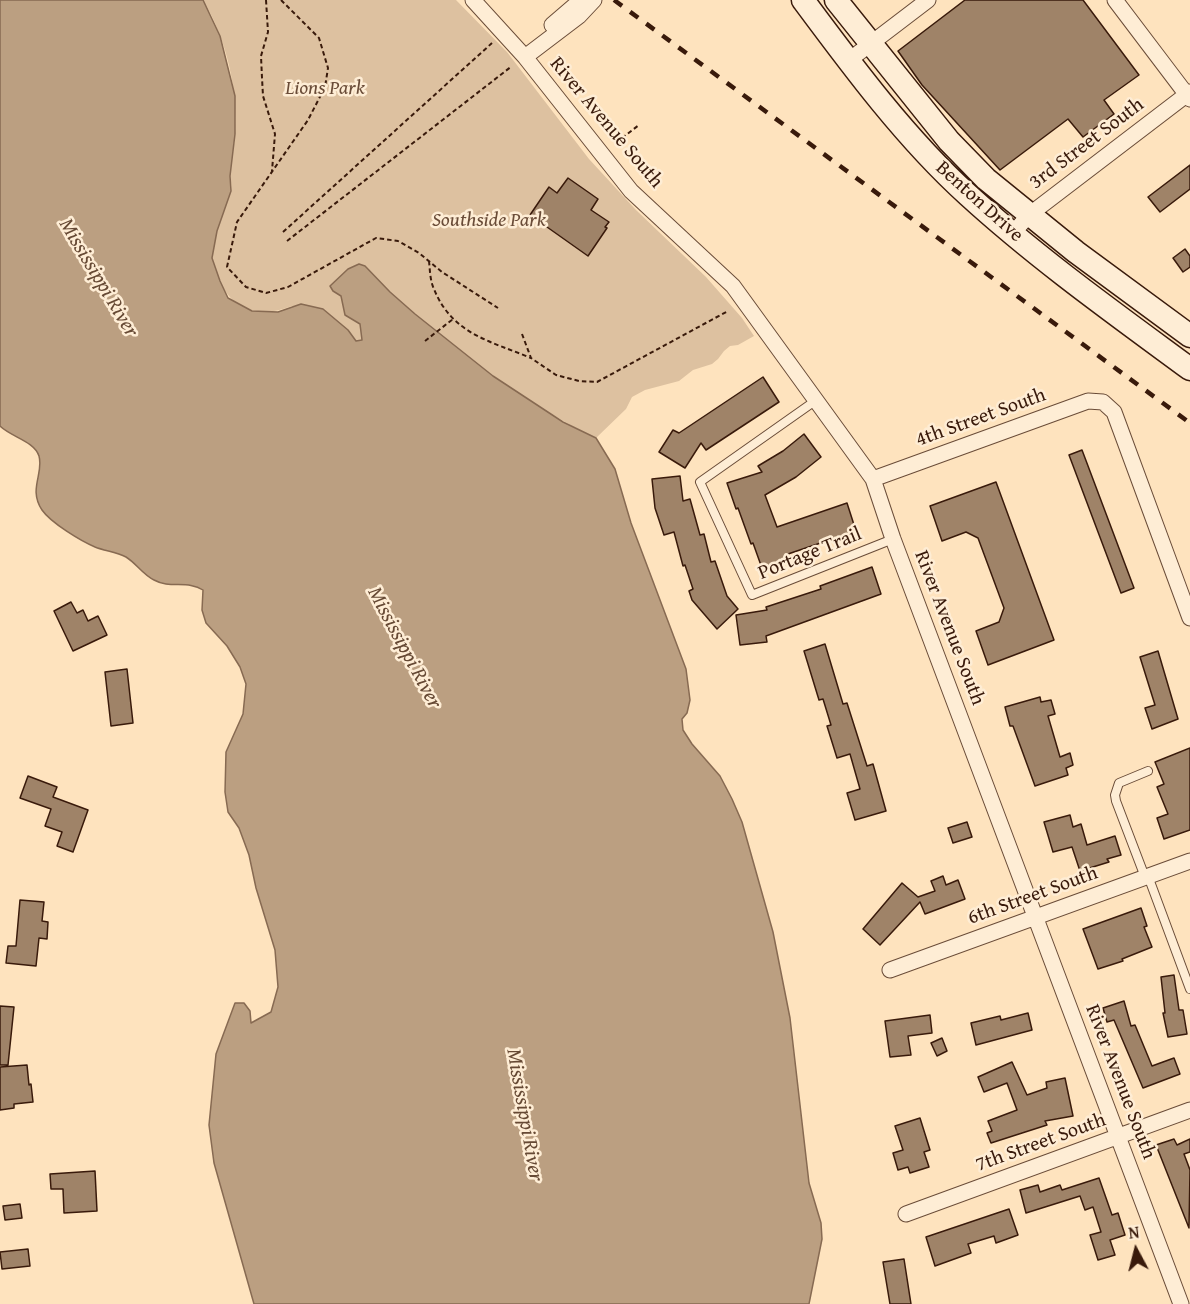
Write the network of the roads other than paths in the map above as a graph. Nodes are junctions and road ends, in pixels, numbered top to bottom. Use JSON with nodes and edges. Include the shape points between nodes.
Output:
{"nodes":[{"id":1,"x":473,"y":0,"type":"edge"},
{"id":2,"x":580,"y":0,"type":"edge"},
{"id":3,"x":594,"y":0,"type":"edge"},
{"id":4,"x":803,"y":0,"type":"edge"},
{"id":5,"x":836,"y":0,"type":"edge"},
{"id":6,"x":928,"y":0,"type":"edge"},
{"id":7,"x":1115,"y":0,"type":"edge"},
{"id":8,"x":871,"y":45,"type":"junction"},
{"id":9,"x":525,"y":57,"type":"junction"},
{"id":10,"x":848,"y":61,"type":"junction"},
{"id":11,"x":1189,"y":95,"type":"edge"},
{"id":12,"x":1029,"y":215,"type":"junction"},
{"id":13,"x":1013,"y":233,"type":"junction"},
{"id":14,"x":1190,"y":336,"type":"edge"},
{"id":15,"x":1190,"y":369,"type":"edge"},
{"id":16,"x":815,"y":400,"type":"junction"},
{"id":17,"x":873,"y":479,"type":"junction"},
{"id":18,"x":893,"y":538,"type":"junction"},
{"id":19,"x":1189,"y":615,"type":"edge"},
{"id":20,"x":1148,"y":771,"type":"dead end"},
{"id":21,"x":1190,"y":861,"type":"edge"},
{"id":22,"x":1146,"y":876,"type":"junction"},
{"id":23,"x":1035,"y":917,"type":"junction"},
{"id":24,"x":890,"y":970,"type":"dead end"},
{"id":25,"x":1190,"y":989,"type":"edge"},
{"id":26,"x":1190,"y":1110,"type":"edge"},
{"id":27,"x":1118,"y":1137,"type":"junction"},
{"id":28,"x":906,"y":1214,"type":"dead end"},
{"id":29,"x":1181,"y":1304,"type":"edge"}],
"edges":[{"from":1,"to":9,"type":"street","name":"River Avenue South"},
{"from":2,"to":9,"type":"street"},
{"from":3,"to":9,"type":"street","via":[[571,23]]},
{"from":4,"to":10,"type":"main road","name":"Benton Drive"},
{"from":5,"to":8,"type":"main road","name":"Benton Drive"},
{"from":6,"to":8,"type":"street"},
{"from":7,"to":11,"type":"street"},
{"from":8,"to":10,"type":"street"},
{"from":8,"to":12,"type":"main road","name":"Benton Drive","via":[[949,141]]},
{"from":9,"to":16,"type":"street","name":"River Avenue South","via":[[632,191],[733,286]]},
{"from":10,"to":13,"type":"main road","name":"Benton Drive","via":[[927,155]]},
{"from":11,"to":12,"type":"street","name":"3rd Street South"},
{"from":12,"to":13,"type":"street","name":"3rd Street South"},
{"from":12,"to":14,"type":"main road","name":"Benton Drive"},
{"from":13,"to":15,"type":"main road","name":"Benton Drive"},
{"from":16,"to":17,"type":"street","name":"River Avenue South"},
{"from":16,"to":18,"type":"lane","name":"Portage Trail","via":[[700,482],[752,595]]},
{"from":17,"to":18,"type":"street","name":"River Avenue South"},
{"from":17,"to":19,"type":"street","name":"4th Street South","via":[[1088,401],[1103,402],[1114,412]]},
{"from":18,"to":23,"type":"street","name":"River Avenue South"},
{"from":20,"to":22,"type":"lane","via":[[1119,783],[1115,795]]},
{"from":21,"to":22,"type":"street","name":"6th Street South"},
{"from":22,"to":23,"type":"street","name":"6th Street South"},
{"from":22,"to":25,"type":"lane"},
{"from":23,"to":24,"type":"street","name":"6th Street South"},
{"from":23,"to":27,"type":"street","name":"River Avenue South"},
{"from":26,"to":27,"type":"street","name":"7th Street South"},
{"from":27,"to":28,"type":"street","name":"7th Street South"},
{"from":27,"to":29,"type":"street","name":"River Avenue South"}]}
